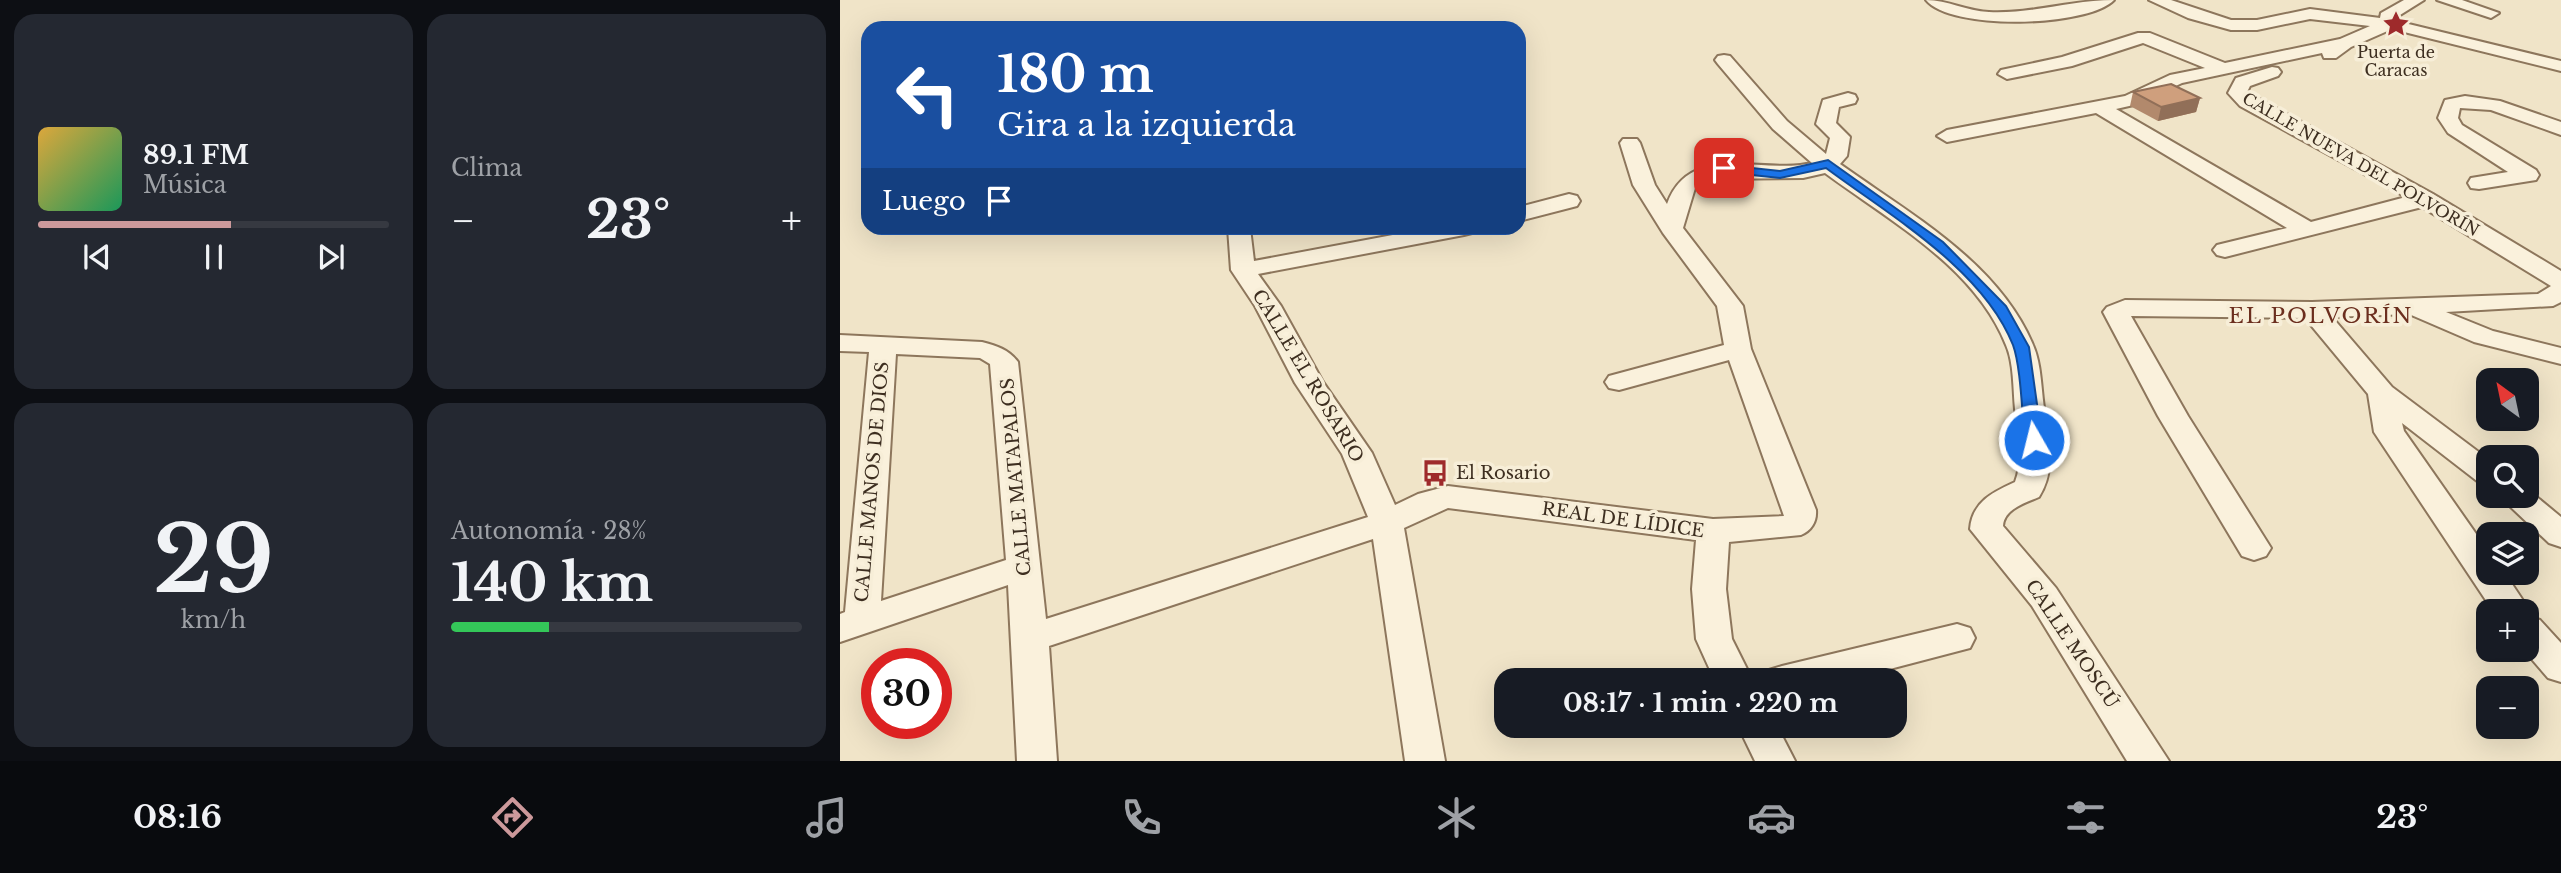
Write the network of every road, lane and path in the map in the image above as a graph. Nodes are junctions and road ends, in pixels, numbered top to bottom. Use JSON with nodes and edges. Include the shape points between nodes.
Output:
{"nodes":[{"id":1,"x":1934,"y":0,"type":"edge"},
{"id":2,"x":2106,"y":0,"type":"edge"},
{"id":3,"x":2158,"y":0,"type":"edge"},
{"id":4,"x":2376,"y":0,"type":"edge"},
{"id":5,"x":2416,"y":0,"type":"edge"},
{"id":6,"x":2445,"y":0,"type":"edge"},
{"id":7,"x":2491,"y":13,"type":"dead end"},
{"id":8,"x":2388,"y":20,"type":"junction"},
{"id":9,"x":2345,"y":43,"type":"junction"},
{"id":10,"x":1724,"y":60,"type":"dead end"},
{"id":11,"x":2561,"y":66,"type":"edge"},
{"id":12,"x":2224,"y":69,"type":"junction"},
{"id":13,"x":2007,"y":74,"type":"dead end"},
{"id":14,"x":1848,"y":99,"type":"dead end"},
{"id":15,"x":2022,"y":103,"type":"dead end"},
{"id":16,"x":2106,"y":106,"type":"junction"},
{"id":17,"x":2561,"y":129,"type":"edge"},
{"id":18,"x":1947,"y":136,"type":"dead end"},
{"id":19,"x":1630,"y":143,"type":"dead end"},
{"id":20,"x":1828,"y":164,"type":"junction"},
{"id":21,"x":2479,"y":183,"type":"dead end"},
{"id":22,"x":2425,"y":199,"type":"junction"},
{"id":23,"x":1569,"y":201,"type":"dead end"},
{"id":24,"x":1526,"y":212,"type":"edge"},
{"id":25,"x":1671,"y":228,"type":"junction"},
{"id":26,"x":2308,"y":230,"type":"junction"},
{"id":27,"x":1240,"y":235,"type":"edge"},
{"id":28,"x":1427,"y":235,"type":"edge"},
{"id":29,"x":2225,"y":250,"type":"dead end"},
{"id":30,"x":1243,"y":270,"type":"junction"},
{"id":31,"x":2561,"y":282,"type":"edge"},
{"id":32,"x":2561,"y":291,"type":"edge"},
{"id":33,"x":2408,"y":304,"type":"junction"},
{"id":34,"x":2312,"y":310,"type":"junction"},
{"id":35,"x":840,"y":343,"type":"edge"},
{"id":36,"x":883,"y":343,"type":"junction"},
{"id":37,"x":1738,"y":349,"type":"junction"},
{"id":38,"x":2561,"y":356,"type":"edge"},
{"id":39,"x":1619,"y":382,"type":"dead end"},
{"id":40,"x":2382,"y":393,"type":"junction"},
{"id":41,"x":2476,"y":465,"type":"edge"},
{"id":42,"x":2529,"y":508,"type":"edge"},
{"id":43,"x":1387,"y":523,"type":"junction"},
{"id":44,"x":1713,"y":531,"type":"junction"},
{"id":45,"x":2561,"y":535,"type":"edge"},
{"id":46,"x":2254,"y":548,"type":"dead end"},
{"id":47,"x":1024,"y":567,"type":"junction"},
{"id":48,"x":2504,"y":599,"type":"edge"},
{"id":49,"x":851,"y":624,"type":"edge"},
{"id":50,"x":1030,"y":638,"type":"junction"},
{"id":51,"x":1957,"y":638,"type":"dead end"},
{"id":52,"x":2539,"y":642,"type":"edge"},
{"id":53,"x":2559,"y":663,"type":"edge"},
{"id":54,"x":1728,"y":668,"type":"edge"},
{"id":55,"x":1835,"y":668,"type":"edge"},
{"id":56,"x":1763,"y":738,"type":"edge"},
{"id":57,"x":1037,"y":761,"type":"edge"},
{"id":58,"x":1425,"y":761,"type":"edge"},
{"id":59,"x":1774,"y":761,"type":"edge"},
{"id":60,"x":2149,"y":761,"type":"edge"}],
"edges":[{"from":1,"to":2,"type":"street","via":[[1950,13],[1964,15],[2049,14]]},
{"from":3,"to":8,"type":"street","via":[[2217,23],[2239,26],[2277,22],[2298,14]]},
{"from":4,"to":8,"type":"street","via":[[2384,5]]},
{"from":5,"to":8,"type":"street","name":"CALLE NUEVA DEL POLVORÍN"},
{"from":6,"to":7,"type":"street"},
{"from":8,"to":9,"type":"street","name":"CALLE NUEVA DEL POLVORÍN"},
{"from":8,"to":11,"type":"street"},
{"from":9,"to":12,"type":"street"},
{"from":9,"to":22,"type":"street","name":"CALLE NUEVA DEL POLVORÍN","via":[[2321,61],[2242,82],[2237,93]]},
{"from":10,"to":20,"type":"street","name":"CALLE MOSCÚ","via":[[1780,125]]},
{"from":12,"to":13,"type":"street","via":[[2144,37],[2066,62]]},
{"from":12,"to":16,"type":"street","via":[[2176,79]]},
{"from":14,"to":20,"type":"street","via":[[1830,104],[1826,114],[1826,124],[1840,137],[1841,149]]},
{"from":15,"to":16,"type":"street"},
{"from":16,"to":18,"type":"street"},
{"from":16,"to":26,"type":"street","via":[[2250,199]]},
{"from":17,"to":21,"type":"street","via":[[2486,104],[2452,104],[2448,118],[2455,130],[2528,175]]},
{"from":19,"to":25,"type":"street","via":[[1644,185]]},
{"from":20,"to":25,"type":"street","via":[[1780,174],[1724,168],[1700,173],[1686,184]]},
{"from":20,"to":60,"type":"street","name":"CALLE MOSCÚ","via":[[1938,245],[1977,279],[2001,309],[2021,347],[2037,464],[2028,489],[1993,507],[1985,518],[1986,529],[2043,597]]},
{"from":22,"to":26,"type":"street"},
{"from":22,"to":31,"type":"street","name":"CALLE NUEVA DEL POLVORÍN"},
{"from":23,"to":24,"type":"street"},
{"from":25,"to":37,"type":"street","via":[[1730,306]]},
{"from":26,"to":29,"type":"street"},
{"from":27,"to":30,"type":"street","name":"CALLE EL ROSARIO"},
{"from":28,"to":30,"type":"street"},
{"from":30,"to":43,"type":"street","name":"CALLE EL ROSARIO","via":[[1309,383],[1357,453]]},
{"from":32,"to":33,"type":"street","via":[[2544,301]]},
{"from":33,"to":34,"type":"street"},
{"from":33,"to":38,"type":"street","via":[[2492,341]]},
{"from":34,"to":40,"type":"street"},
{"from":34,"to":46,"type":"street","via":[[2125,308],[2116,312],[2172,416]]},
{"from":35,"to":36,"type":"street","name":"CALLE MATAPALOS"},
{"from":36,"to":47,"type":"street","name":"CALLE MATAPALOS","via":[[982,350],[1004,362]]},
{"from":36,"to":49,"type":"street","name":"CALLE MANOS DE DIOS"},
{"from":37,"to":39,"type":"street"},
{"from":37,"to":44,"type":"street","via":[[1801,518],[1788,527]]},
{"from":40,"to":41,"type":"street"},
{"from":40,"to":48,"type":"street","via":[[2389,432]]},
{"from":42,"to":45,"type":"street"},
{"from":43,"to":44,"type":"street","name":"REAL DE LÍDICE","via":[[1448,497]]},
{"from":43,"to":50,"type":"street","name":"REAL DE LÍDICE"},
{"from":43,"to":58,"type":"street","name":"CALLE EL ROSARIO"},
{"from":44,"to":54,"type":"street","name":"REAL DE LÍDICE","via":[[1709,589],[1714,639]]},
{"from":47,"to":49,"type":"street"},
{"from":47,"to":50,"type":"street","name":"CALLE MATAPALOS"},
{"from":50,"to":57,"type":"street","name":"CALLE MATAPALOS"},
{"from":51,"to":55,"type":"street"},
{"from":52,"to":53,"type":"street"},
{"from":56,"to":59,"type":"street"}]}
